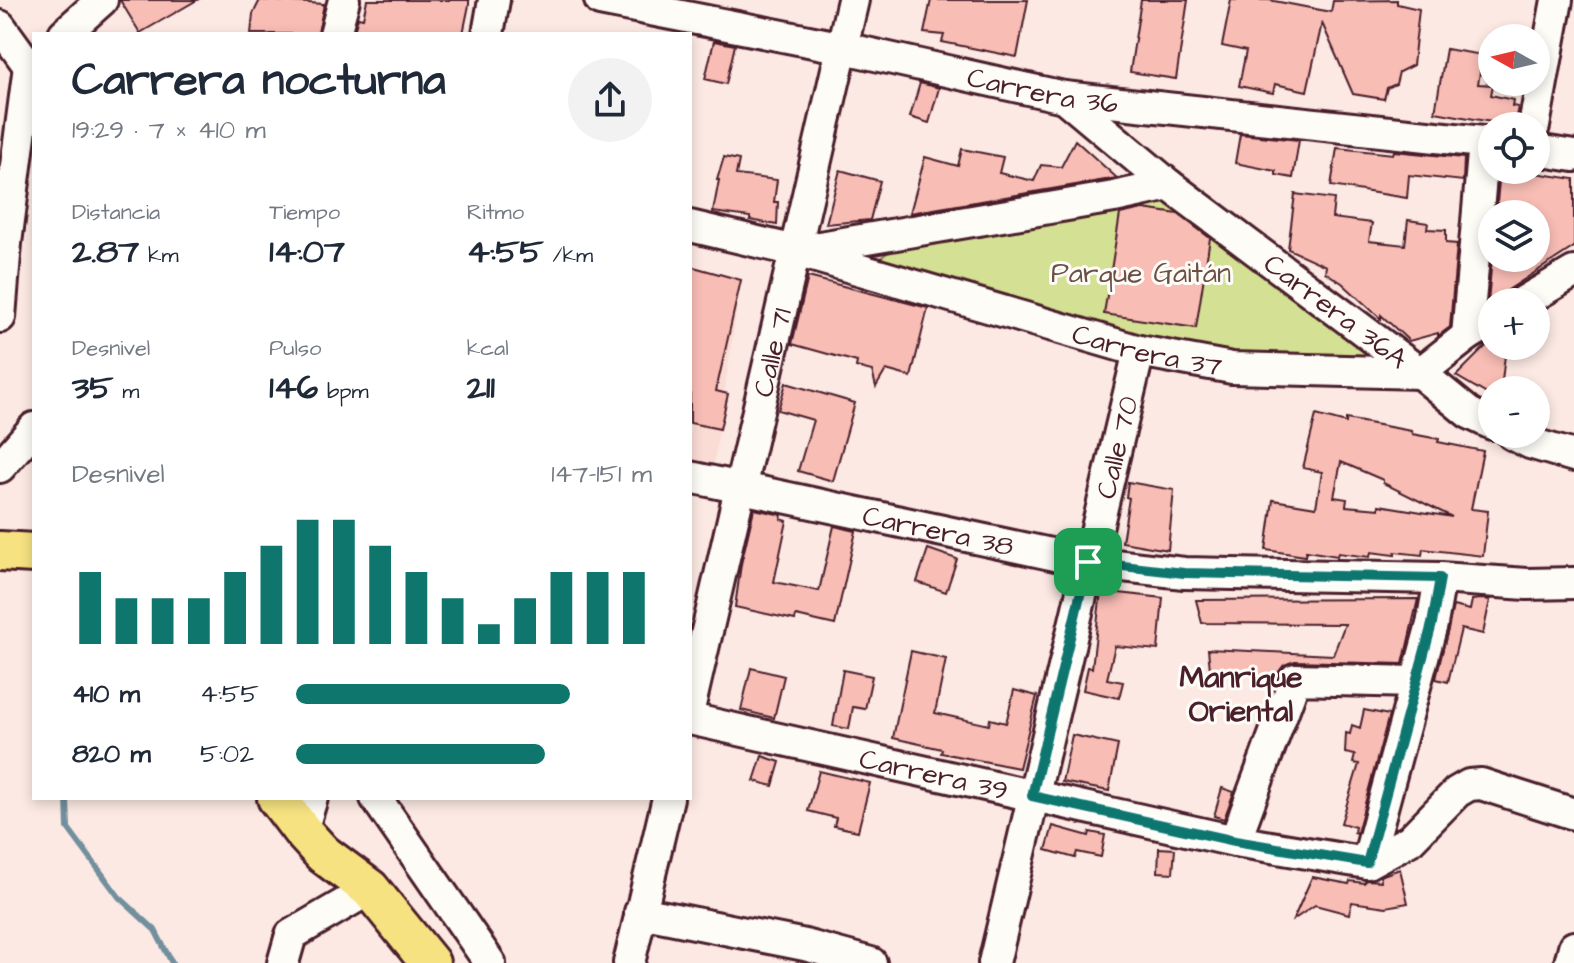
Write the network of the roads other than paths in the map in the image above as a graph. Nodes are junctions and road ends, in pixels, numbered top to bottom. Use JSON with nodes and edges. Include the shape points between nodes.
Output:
{"nodes":[{"id":1,"x":102,"y":0,"type":"edge"},
{"id":2,"x":344,"y":0,"type":"edge"},
{"id":3,"x":494,"y":0,"type":"edge"},
{"id":4,"x":600,"y":0,"type":"edge"},
{"id":5,"x":853,"y":0,"type":"edge"},
{"id":6,"x":1557,"y":0,"type":"edge"},
{"id":7,"x":0,"y":26,"type":"edge"},
{"id":8,"x":66,"y":32,"type":"edge"},
{"id":9,"x":336,"y":32,"type":"edge"},
{"id":10,"x":488,"y":32,"type":"edge"},
{"id":11,"x":844,"y":48,"type":"junction"},
{"id":12,"x":24,"y":64,"type":"edge"},
{"id":13,"x":1064,"y":97,"type":"junction"},
{"id":14,"x":1537,"y":112,"type":"edge"},
{"id":15,"x":1478,"y":141,"type":"edge"},
{"id":16,"x":1550,"y":152,"type":"edge"},
{"id":17,"x":1574,"y":156,"type":"edge"},
{"id":18,"x":1486,"y":184,"type":"edge"},
{"id":19,"x":1169,"y":185,"type":"junction"},
{"id":20,"x":692,"y":226,"type":"edge"},
{"id":21,"x":3,"y":243,"type":"edge"},
{"id":22,"x":796,"y":251,"type":"junction"},
{"id":23,"x":1574,"y":272,"type":"edge"},
{"id":24,"x":1481,"y":288,"type":"edge"},
{"id":25,"x":1547,"y":288,"type":"edge"},
{"id":26,"x":0,"y":317,"type":"edge"},
{"id":27,"x":1478,"y":330,"type":"edge"},
{"id":28,"x":1139,"y":351,"type":"junction"},
{"id":29,"x":1420,"y":373,"type":"junction"},
{"id":30,"x":1478,"y":417,"type":"edge"},
{"id":31,"x":32,"y":430,"type":"edge"},
{"id":32,"x":1547,"y":448,"type":"edge"},
{"id":33,"x":1574,"y":456,"type":"edge"},
{"id":34,"x":0,"y":467,"type":"edge"},
{"id":35,"x":692,"y":477,"type":"edge"},
{"id":36,"x":741,"y":488,"type":"junction"},
{"id":37,"x":0,"y":551,"type":"edge"},
{"id":38,"x":32,"y":553,"type":"edge"},
{"id":39,"x":1088,"y":562,"type":"junction"},
{"id":40,"x":1440,"y":578,"type":"junction"},
{"id":41,"x":1574,"y":583,"type":"edge"},
{"id":42,"x":1415,"y":682,"type":"junction"},
{"id":43,"x":692,"y":696,"type":"edge"},
{"id":44,"x":692,"y":719,"type":"edge"},
{"id":45,"x":1032,"y":796,"type":"junction"},
{"id":46,"x":281,"y":800,"type":"edge"},
{"id":47,"x":377,"y":800,"type":"edge"},
{"id":48,"x":668,"y":800,"type":"edge"},
{"id":49,"x":1574,"y":814,"type":"edge"},
{"id":50,"x":307,"y":815,"type":"edge"},
{"id":51,"x":1235,"y":841,"type":"junction"},
{"id":52,"x":1367,"y":863,"type":"junction"},
{"id":53,"x":370,"y":889,"type":"junction"},
{"id":54,"x":640,"y":912,"type":"junction"},
{"id":55,"x":1574,"y":947,"type":"edge"},
{"id":56,"x":283,"y":963,"type":"edge"},
{"id":57,"x":430,"y":963,"type":"edge"},
{"id":58,"x":490,"y":963,"type":"edge"},
{"id":59,"x":629,"y":963,"type":"edge"},
{"id":60,"x":871,"y":963,"type":"edge"},
{"id":61,"x":994,"y":963,"type":"edge"},
{"id":62,"x":1570,"y":963,"type":"edge"}],
"edges":[{"from":1,"to":8,"type":"street"},
{"from":2,"to":9,"type":"street"},
{"from":3,"to":10,"type":"street"},
{"from":4,"to":11,"type":"street","name":"Carrera 36"},
{"from":5,"to":11,"type":"street","name":"Calle 71"},
{"from":6,"to":14,"type":"street"},
{"from":7,"to":12,"type":"street"},
{"from":11,"to":13,"type":"street","name":"Carrera 36"},
{"from":11,"to":22,"type":"street","name":"Calle 71"},
{"from":12,"to":21,"type":"street"},
{"from":13,"to":15,"type":"street","name":"Carrera 36"},
{"from":13,"to":19,"type":"street","name":"Carrera 36A"},
{"from":16,"to":17,"type":"street"},
{"from":18,"to":24,"type":"street"},
{"from":19,"to":22,"type":"street","name":"Carrera 37"},
{"from":19,"to":29,"type":"street","name":"Carrera 36A"},
{"from":20,"to":22,"type":"street","name":"Carrera 37"},
{"from":21,"to":26,"type":"street"},
{"from":22,"to":28,"type":"street","name":"Carrera 37"},
{"from":22,"to":36,"type":"street","name":"Calle 71"},
{"from":23,"to":25,"type":"street"},
{"from":27,"to":29,"type":"street"},
{"from":28,"to":29,"type":"street","name":"Carrera 37","via":[[1232,368]]},
{"from":28,"to":39,"type":"street","name":"Calle 70"},
{"from":29,"to":30,"type":"street"},
{"from":31,"to":34,"type":"street"},
{"from":32,"to":33,"type":"street"},
{"from":35,"to":36,"type":"street","name":"Carrera 38"},
{"from":36,"to":39,"type":"street","name":"Carrera 38"},
{"from":36,"to":43,"type":"street","name":"Calle 71"},
{"from":37,"to":38,"type":"main road"},
{"from":39,"to":40,"type":"street","name":"Carrera 38","via":[[1184,573]]},
{"from":39,"to":45,"type":"street","name":"Calle 70"},
{"from":40,"to":41,"type":"street","name":"Carrera 38"},
{"from":40,"to":42,"type":"street"},
{"from":42,"to":51,"type":"street","via":[[1295,679]]},
{"from":42,"to":52,"type":"street"},
{"from":44,"to":45,"type":"street","name":"Carrera 39"},
{"from":45,"to":51,"type":"street","name":"Carrera 39"},
{"from":45,"to":61,"type":"street","name":"Calle 70"},
{"from":46,"to":50,"type":"main road"},
{"from":47,"to":58,"type":"street"},
{"from":48,"to":54,"type":"street"},
{"from":49,"to":52,"type":"street","via":[[1481,784],[1469,785],[1410,840]]},
{"from":50,"to":53,"type":"main road","via":[[323,854]]},
{"from":51,"to":52,"type":"street","name":"Carrera 39"},
{"from":53,"to":56,"type":"street","via":[[291,935]]},
{"from":53,"to":57,"type":"main road"},
{"from":54,"to":59,"type":"street"},
{"from":54,"to":60,"type":"street"},
{"from":55,"to":62,"type":"street"}]}
